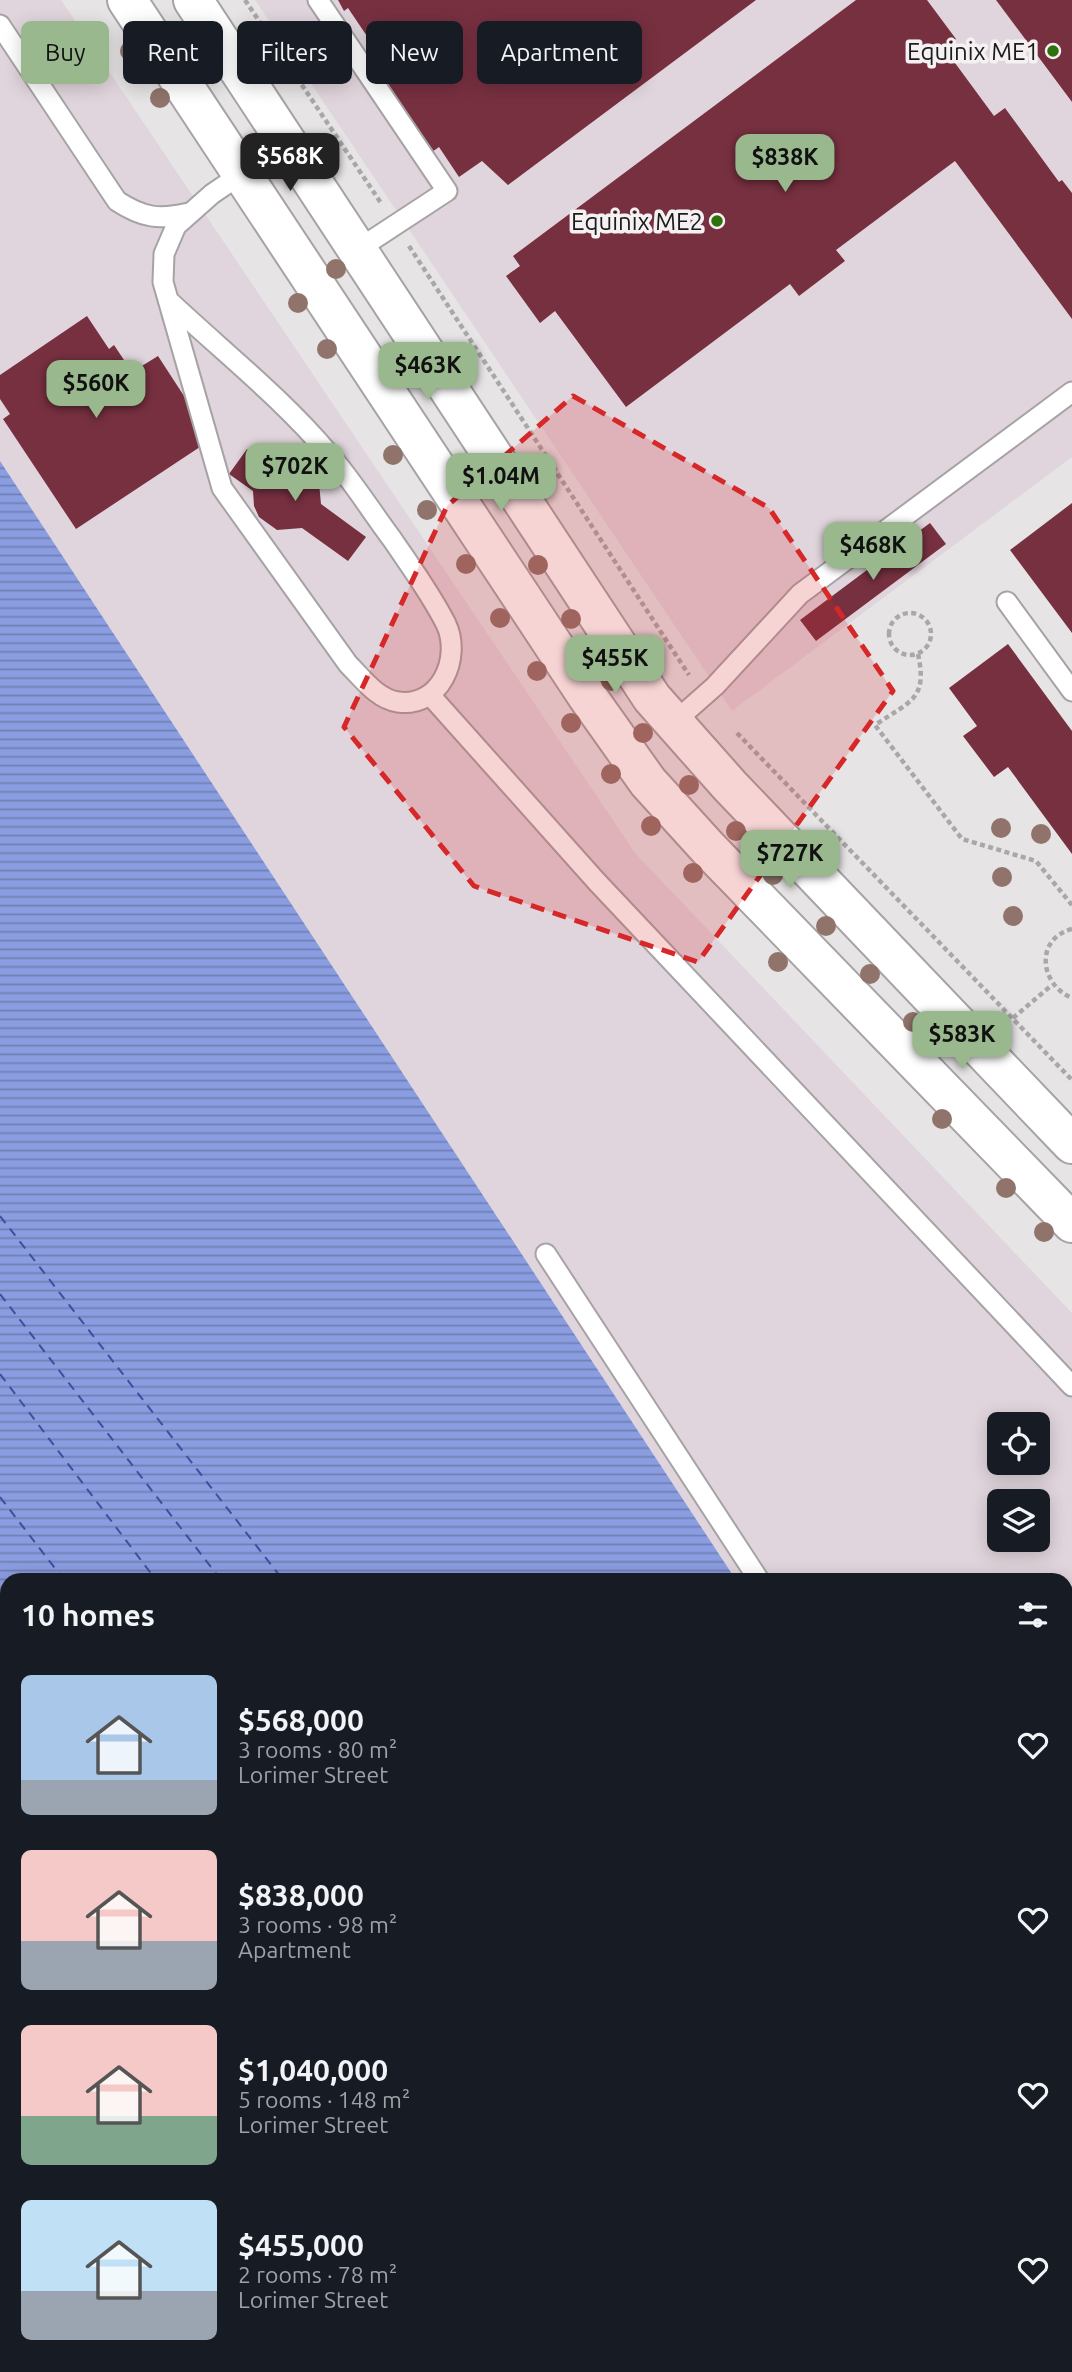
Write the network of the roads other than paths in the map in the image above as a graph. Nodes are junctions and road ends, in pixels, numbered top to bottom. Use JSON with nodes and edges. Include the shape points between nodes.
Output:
{"nodes":[{"id":1,"x":127,"y":0,"type":"edge"},
{"id":2,"x":193,"y":0,"type":"edge"},
{"id":3,"x":318,"y":0,"type":"edge"},
{"id":4,"x":0,"y":25,"type":"edge"},
{"id":5,"x":287,"y":143,"type":"junction"},
{"id":6,"x":242,"y":174,"type":"junction"},
{"id":7,"x":190,"y":212,"type":"junction"},
{"id":8,"x":357,"y":250,"type":"junction"},
{"id":9,"x":168,"y":300,"type":"junction"},
{"id":10,"x":1072,"y":392,"type":"edge"},
{"id":11,"x":1007,"y":602,"type":"dead end"},
{"id":12,"x":1072,"y":691,"type":"edge"},
{"id":13,"x":430,"y":695,"type":"junction"},
{"id":14,"x":672,"y":724,"type":"junction"},
{"id":15,"x":1003,"y":1073,"type":"junction"},
{"id":16,"x":964,"y":1111,"type":"junction"},
{"id":17,"x":1072,"y":1144,"type":"edge"},
{"id":18,"x":1072,"y":1223,"type":"edge"},
{"id":19,"x":546,"y":1254,"type":"dead end"},
{"id":20,"x":1072,"y":1386,"type":"edge"},
{"id":21,"x":754,"y":1573,"type":"edge"}],
"edges":[{"from":1,"to":6,"type":"main road"},
{"from":2,"to":5,"type":"main road"},
{"from":3,"to":8,"type":"lane","via":[[447,191]]},
{"from":4,"to":7,"type":"lane","via":[[117,201],[155,219]]},
{"from":5,"to":6,"type":"lane"},
{"from":5,"to":8,"type":"main road"},
{"from":6,"to":7,"type":"lane"},
{"from":6,"to":16,"type":"main road","via":[[648,782]]},
{"from":7,"to":9,"type":"lane","via":[[176,226],[164,254]]},
{"from":8,"to":14,"type":"main road"},
{"from":9,"to":13,"type":"lane","via":[[330,454],[422,582],[452,640],[447,672]]},
{"from":9,"to":13,"type":"lane","via":[[222,488],[348,664],[369,685],[398,702]]},
{"from":10,"to":14,"type":"lane","via":[[800,593],[780,620]]},
{"from":11,"to":12,"type":"lane"},
{"from":13,"to":20,"type":"lane","via":[[597,882]]},
{"from":14,"to":15,"type":"main road"},
{"from":15,"to":16,"type":"main road"},
{"from":15,"to":17,"type":"main road"},
{"from":16,"to":18,"type":"main road"},
{"from":19,"to":21,"type":"lane"}]}
